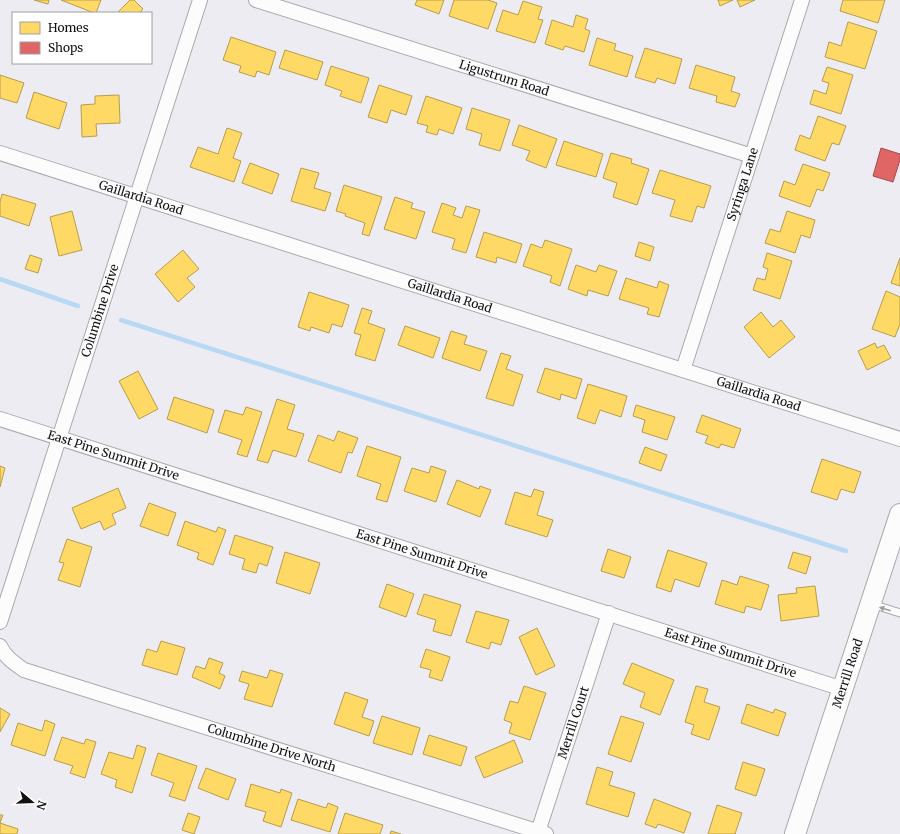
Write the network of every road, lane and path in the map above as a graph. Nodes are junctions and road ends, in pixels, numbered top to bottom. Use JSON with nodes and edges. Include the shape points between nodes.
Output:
{"nodes":[{"id":1,"x":200,"y":0,"type":"edge"},
{"id":2,"x":256,"y":0,"type":"edge"},
{"id":3,"x":802,"y":0,"type":"edge"},
{"id":4,"x":0,"y":153,"type":"edge"},
{"id":5,"x":752,"y":156,"type":"junction"},
{"id":6,"x":137,"y":197,"type":"junction"},
{"id":7,"x":683,"y":370,"type":"junction"},
{"id":8,"x":0,"y":419,"type":"edge"},
{"id":9,"x":60,"y":438,"type":"junction"},
{"id":10,"x":900,"y":439,"type":"edge"},
{"id":11,"x":900,"y":514,"type":"edge"},
{"id":12,"x":870,"y":604,"type":"junction"},
{"id":13,"x":900,"y":613,"type":"edge"},
{"id":14,"x":608,"y":614,"type":"junction"},
{"id":15,"x":0,"y":622,"type":"edge"},
{"id":16,"x":1,"y":649,"type":"edge"},
{"id":17,"x":843,"y":689,"type":"junction"},
{"id":18,"x":542,"y":833,"type":"edge"},
{"id":19,"x":796,"y":834,"type":"edge"}],
"edges":[{"from":1,"to":6,"type":"street","name":"Columbine Drive"},
{"from":2,"to":5,"type":"street","name":"Ligustrum Road"},
{"from":3,"to":5,"type":"street","name":"Syringa Lane"},
{"from":4,"to":6,"type":"street","name":"Gaillardia Road"},
{"from":5,"to":7,"type":"street","name":"Syringa Lane"},
{"from":6,"to":7,"type":"street","name":"Gaillardia Road"},
{"from":6,"to":9,"type":"street","name":"Columbine Drive"},
{"from":7,"to":10,"type":"street","name":"Gaillardia Road"},
{"from":8,"to":9,"type":"street","name":"East Pine Summit Drive"},
{"from":9,"to":14,"type":"street","name":"East Pine Summit Drive"},
{"from":9,"to":15,"type":"street","name":"Columbine Drive"},
{"from":11,"to":12,"type":"main road","name":"Merrill Road"},
{"from":13,"to":12,"type":"lane","one_way":true},
{"from":12,"to":17,"type":"main road","name":"Merrill Road"},
{"from":14,"to":17,"type":"street","name":"East Pine Summit Drive"},
{"from":14,"to":18,"type":"street","name":"Merrill Court"},
{"from":16,"to":18,"type":"street","name":"Columbine Drive North","via":[[24,670]]},
{"from":17,"to":19,"type":"main road","name":"Merrill Road"}]}
